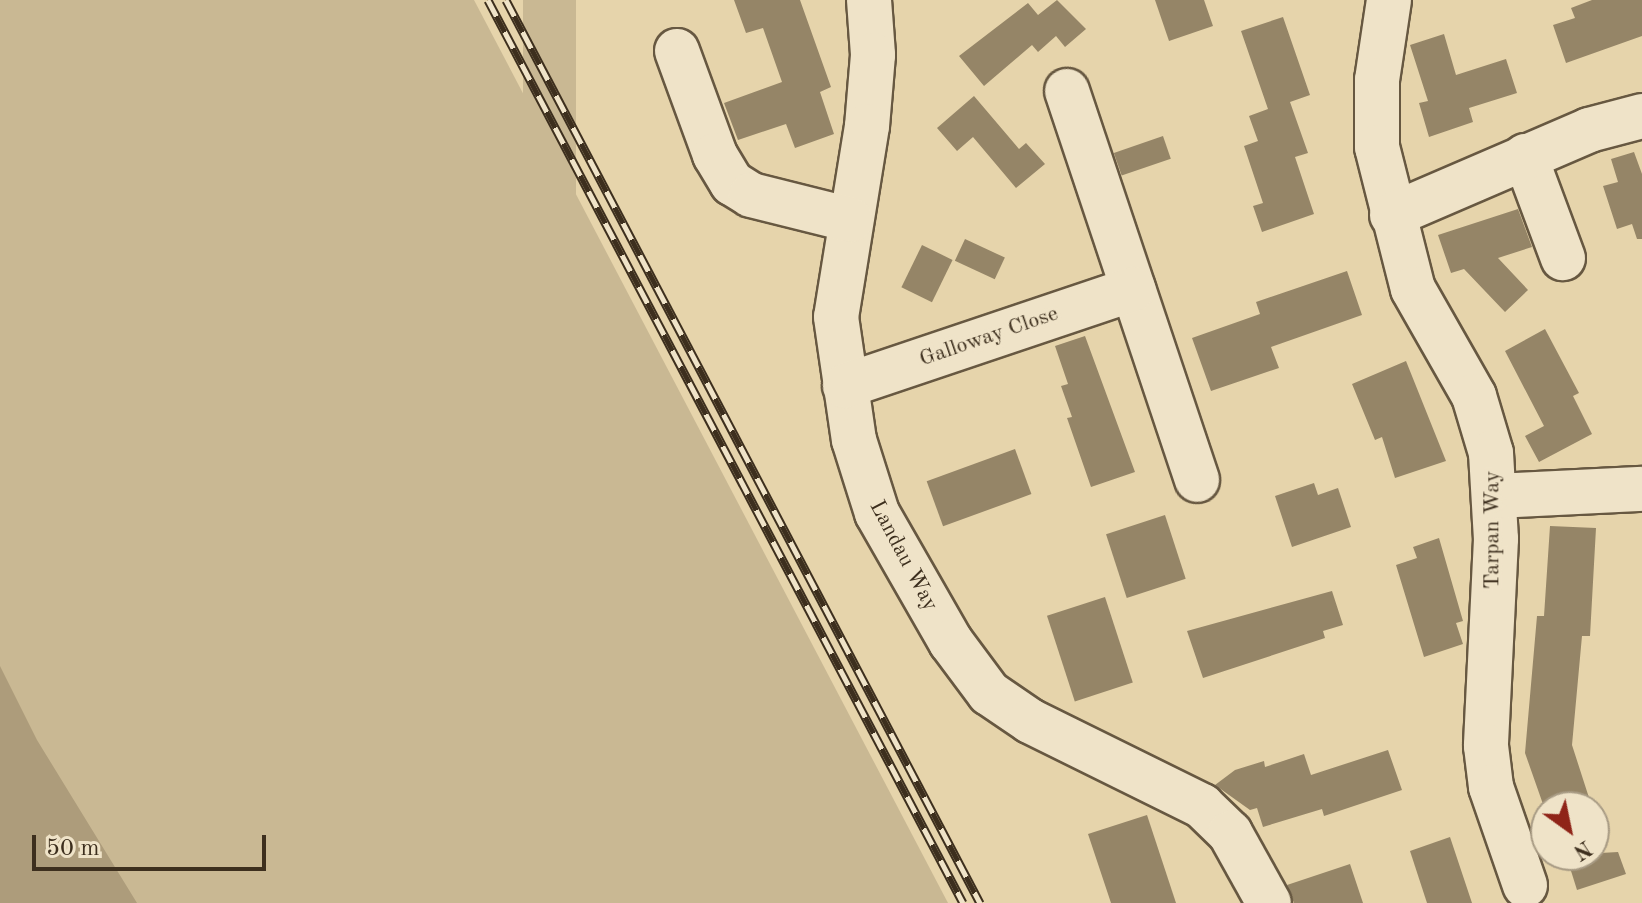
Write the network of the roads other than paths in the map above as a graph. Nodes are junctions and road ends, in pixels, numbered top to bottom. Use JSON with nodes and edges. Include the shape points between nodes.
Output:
{"nodes":[{"id":1,"x":869,"y":0,"type":"edge"},
{"id":2,"x":1389,"y":0,"type":"edge"},
{"id":3,"x":677,"y":51,"type":"dead end"},
{"id":4,"x":1067,"y":91,"type":"dead end"},
{"id":5,"x":1642,"y":116,"type":"edge"},
{"id":6,"x":1525,"y":156,"type":"junction"},
{"id":7,"x":1392,"y":215,"type":"junction"},
{"id":8,"x":851,"y":220,"type":"junction"},
{"id":9,"x":1563,"y":258,"type":"dead end"},
{"id":10,"x":1133,"y":289,"type":"junction"},
{"id":11,"x":845,"y":386,"type":"junction"},
{"id":12,"x":1197,"y":480,"type":"dead end"},
{"id":13,"x":1642,"y":489,"type":"edge"},
{"id":14,"x":1497,"y":496,"type":"junction"},
{"id":15,"x":1525,"y":885,"type":"dead end"},
{"id":16,"x":1269,"y":903,"type":"edge"}],
"edges":[{"from":1,"to":8,"type":"street","name":"Landau Way","via":[[873,55]]},
{"from":2,"to":7,"type":"street","name":"Tarpan Way","via":[[1375,122]]},
{"from":3,"to":8,"type":"street","via":[[715,155],[732,183],[751,195]]},
{"from":4,"to":10,"type":"street"},
{"from":5,"to":6,"type":"street"},
{"from":6,"to":7,"type":"street"},
{"from":6,"to":9,"type":"street"},
{"from":7,"to":14,"type":"street","name":"Tarpan Way","via":[[1413,289],[1483,422]]},
{"from":8,"to":11,"type":"street","name":"Landau Way","via":[[836,317]]},
{"from":10,"to":11,"type":"street","name":"Galloway Close"},
{"from":10,"to":12,"type":"street"},
{"from":11,"to":16,"type":"street","name":"Landau Way","via":[[854,440],[877,513],[971,674],[1030,721],[1202,806],[1230,833]]},
{"from":13,"to":14,"type":"street"},
{"from":14,"to":15,"type":"street","name":"Tarpan Way","via":[[1486,746],[1491,787]]}]}
